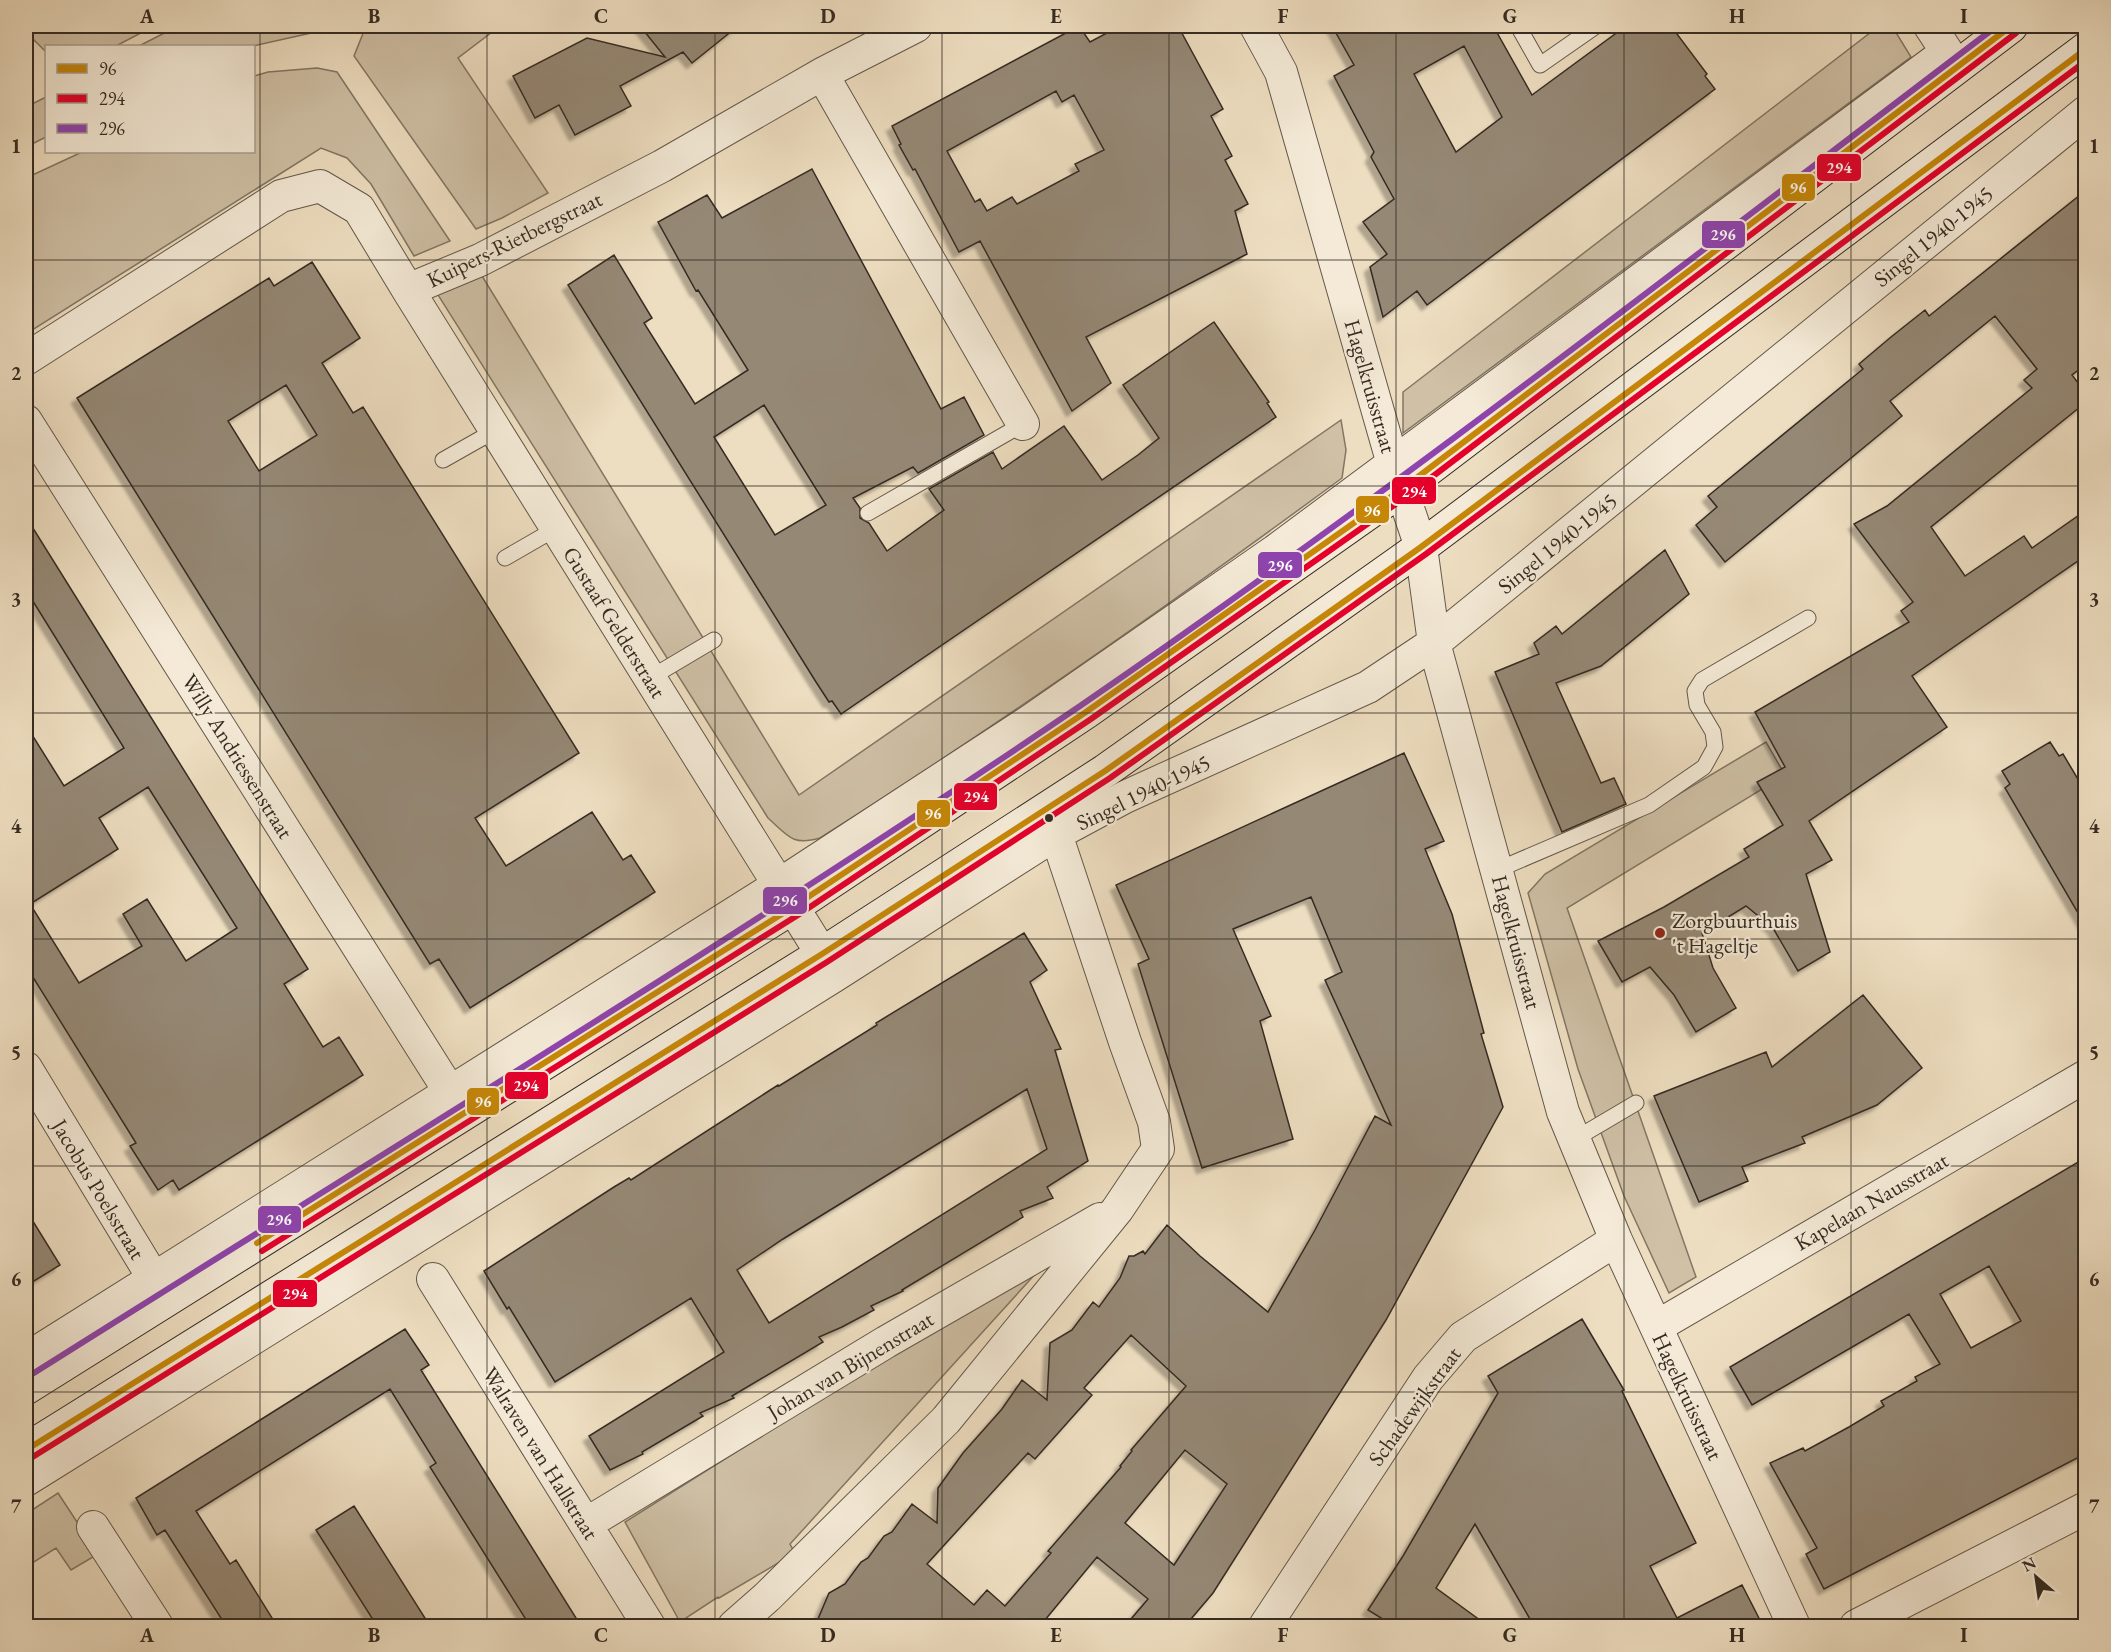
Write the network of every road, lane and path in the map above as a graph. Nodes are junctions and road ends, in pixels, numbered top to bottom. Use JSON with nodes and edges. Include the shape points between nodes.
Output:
{"nodes":[{"id":1,"x":916,"y":26,"type":"edge"},
{"id":2,"x":1256,"y":26,"type":"edge"},
{"id":3,"x":1518,"y":26,"type":"edge"},
{"id":4,"x":1596,"y":26,"type":"edge"},
{"id":5,"x":1930,"y":26,"type":"edge"},
{"id":6,"x":2011,"y":26,"type":"edge"},
{"id":7,"x":2085,"y":49,"type":"edge"},
{"id":8,"x":822,"y":74,"type":"junction"},
{"id":9,"x":2085,"y":112,"type":"edge"},
{"id":10,"x":408,"y":290,"type":"junction"},
{"id":11,"x":26,"y":360,"type":"edge"},
{"id":12,"x":26,"y":421,"type":"edge"},
{"id":13,"x":1023,"y":424,"type":"joint"},
{"id":14,"x":496,"y":430,"type":"junction"},
{"id":15,"x":443,"y":460,"type":"dead end"},
{"id":16,"x":1397,"y":476,"type":"junction"},
{"id":17,"x":868,"y":513,"type":"dead end"},
{"id":18,"x":557,"y":528,"type":"junction"},
{"id":19,"x":1421,"y":547,"type":"junction"},
{"id":20,"x":505,"y":558,"type":"dead end"},
{"id":21,"x":1808,"y":618,"type":"dead end"},
{"id":22,"x":714,"y":640,"type":"dead end"},
{"id":23,"x":1434,"y":643,"type":"junction"},
{"id":24,"x":650,"y":678,"type":"junction"},
{"id":25,"x":1056,"y":834,"type":"junction"},
{"id":26,"x":1497,"y":870,"type":"junction"},
{"id":27,"x":786,"y":896,"type":"junction"},
{"id":28,"x":822,"y":954,"type":"junction"},
{"id":29,"x":26,"y":1068,"type":"edge"},
{"id":30,"x":2085,"y":1076,"type":"edge"},
{"id":31,"x":450,"y":1092,"type":"junction"},
{"id":32,"x":1636,"y":1103,"type":"dead end"},
{"id":33,"x":1575,"y":1139,"type":"junction"},
{"id":34,"x":1117,"y":1210,"type":"junction"},
{"id":35,"x":1616,"y":1240,"type":"junction"},
{"id":36,"x":154,"y":1279,"type":"junction"},
{"id":37,"x":433,"y":1279,"type":"dead end"},
{"id":38,"x":1656,"y":1327,"type":"junction"},
{"id":39,"x":26,"y":1359,"type":"edge"},
{"id":40,"x":26,"y":1388,"type":"edge"},
{"id":41,"x":26,"y":1450,"type":"edge"},
{"id":42,"x":26,"y":1480,"type":"edge"},
{"id":43,"x":2085,"y":1508,"type":"edge"},
{"id":44,"x":586,"y":1524,"type":"junction"},
{"id":45,"x":93,"y":1527,"type":"dead end"},
{"id":46,"x":157,"y":1626,"type":"edge"},
{"id":47,"x":649,"y":1626,"type":"edge"},
{"id":48,"x":734,"y":1626,"type":"edge"},
{"id":49,"x":1265,"y":1626,"type":"edge"},
{"id":50,"x":1794,"y":1626,"type":"edge"},
{"id":51,"x":1856,"y":1626,"type":"edge"}],
"edges":[{"from":1,"to":8,"type":"street","name":"Kuipers-Rietbergstraat"},
{"from":2,"to":16,"type":"street","name":"Hagelkruisstraat","via":[[1281,72]]},
{"from":3,"to":4,"type":"lane","via":[[1540,65]]},
{"from":5,"to":16,"type":"street","via":[[1947,52]]},
{"from":6,"to":16,"type":"main road"},
{"from":7,"to":19,"type":"main road","name":"Singel 1940-1945"},
{"from":8,"to":10,"type":"street","name":"Kuipers-Rietbergstraat","via":[[662,166],[480,260]]},
{"from":8,"to":13,"type":"street"},
{"from":9,"to":23,"type":"street","name":"Singel 1940-1945"},
{"from":10,"to":11,"type":"street","name":"Kuipers-Rietbergstraat","via":[[359,209],[320,186],[281,196]]},
{"from":10,"to":14,"type":"street","name":"Gustaaf Gelderstraat"},
{"from":12,"to":31,"type":"street","name":"Willy Andriessenstraat"},
{"from":13,"to":17,"type":"lane"},
{"from":14,"to":15,"type":"lane"},
{"from":14,"to":18,"type":"street","name":"Gustaaf Gelderstraat"},
{"from":16,"to":19,"type":"street","name":"Hagelkruisstraat"},
{"from":16,"to":27,"type":"main road","via":[[1086,712]]},
{"from":18,"to":20,"type":"lane"},
{"from":18,"to":24,"type":"street","name":"Gustaaf Gelderstraat"},
{"from":19,"to":23,"type":"street","name":"Hagelkruisstraat"},
{"from":19,"to":28,"type":"main road","name":"Singel 1940-1945","via":[[1105,771]]},
{"from":21,"to":26,"type":"lane","via":[[1702,680],[1695,690],[1697,705],[1713,732],[1715,747],[1704,767],[1649,805]]},
{"from":22,"to":24,"type":"lane"},
{"from":23,"to":25,"type":"street","name":"Singel 1940-1945","via":[[1368,687],[1125,797]]},
{"from":23,"to":26,"type":"street","name":"Hagelkruisstraat"},
{"from":24,"to":27,"type":"street","name":"Gustaaf Gelderstraat"},
{"from":25,"to":34,"type":"street","name":"Johan van Bijnenstraat","via":[[1154,1122],[1158,1149]]},
{"from":25,"to":42,"type":"street","name":"Singel 1940-1945"},
{"from":26,"to":33,"type":"street","name":"Hagelkruisstraat","via":[[1563,1112]]},
{"from":27,"to":28,"type":"street","name":"Gustaaf Gelderstraat"},
{"from":27,"to":31,"type":"street"},
{"from":27,"to":40,"type":"main road"},
{"from":28,"to":41,"type":"main road","name":"Singel 1940-1945"},
{"from":29,"to":36,"type":"street","name":"Jacobus Poelsstraat"},
{"from":30,"to":38,"type":"street","name":"Kapelaan Nausstraat"},
{"from":31,"to":36,"type":"street"},
{"from":32,"to":33,"type":"lane"},
{"from":33,"to":35,"type":"street","name":"Hagelkruisstraat"},
{"from":34,"to":44,"type":"street","name":"Johan van Bijnenstraat","via":[[886,1342]]},
{"from":34,"to":48,"type":"street","name":"Johan van Bijnenstraat","via":[[946,1420]]},
{"from":35,"to":38,"type":"street","name":"Hagelkruisstraat"},
{"from":35,"to":49,"type":"street","name":"Schadewijkstraat","via":[[1463,1337],[1428,1378]]},
{"from":36,"to":39,"type":"street"},
{"from":37,"to":44,"type":"street","name":"Walraven van Hallstraat"},
{"from":38,"to":50,"type":"street","name":"Hagelkruisstraat"},
{"from":43,"to":51,"type":"street"},
{"from":44,"to":47,"type":"street","name":"Walraven van Hallstraat"},
{"from":45,"to":46,"type":"street"}]}
